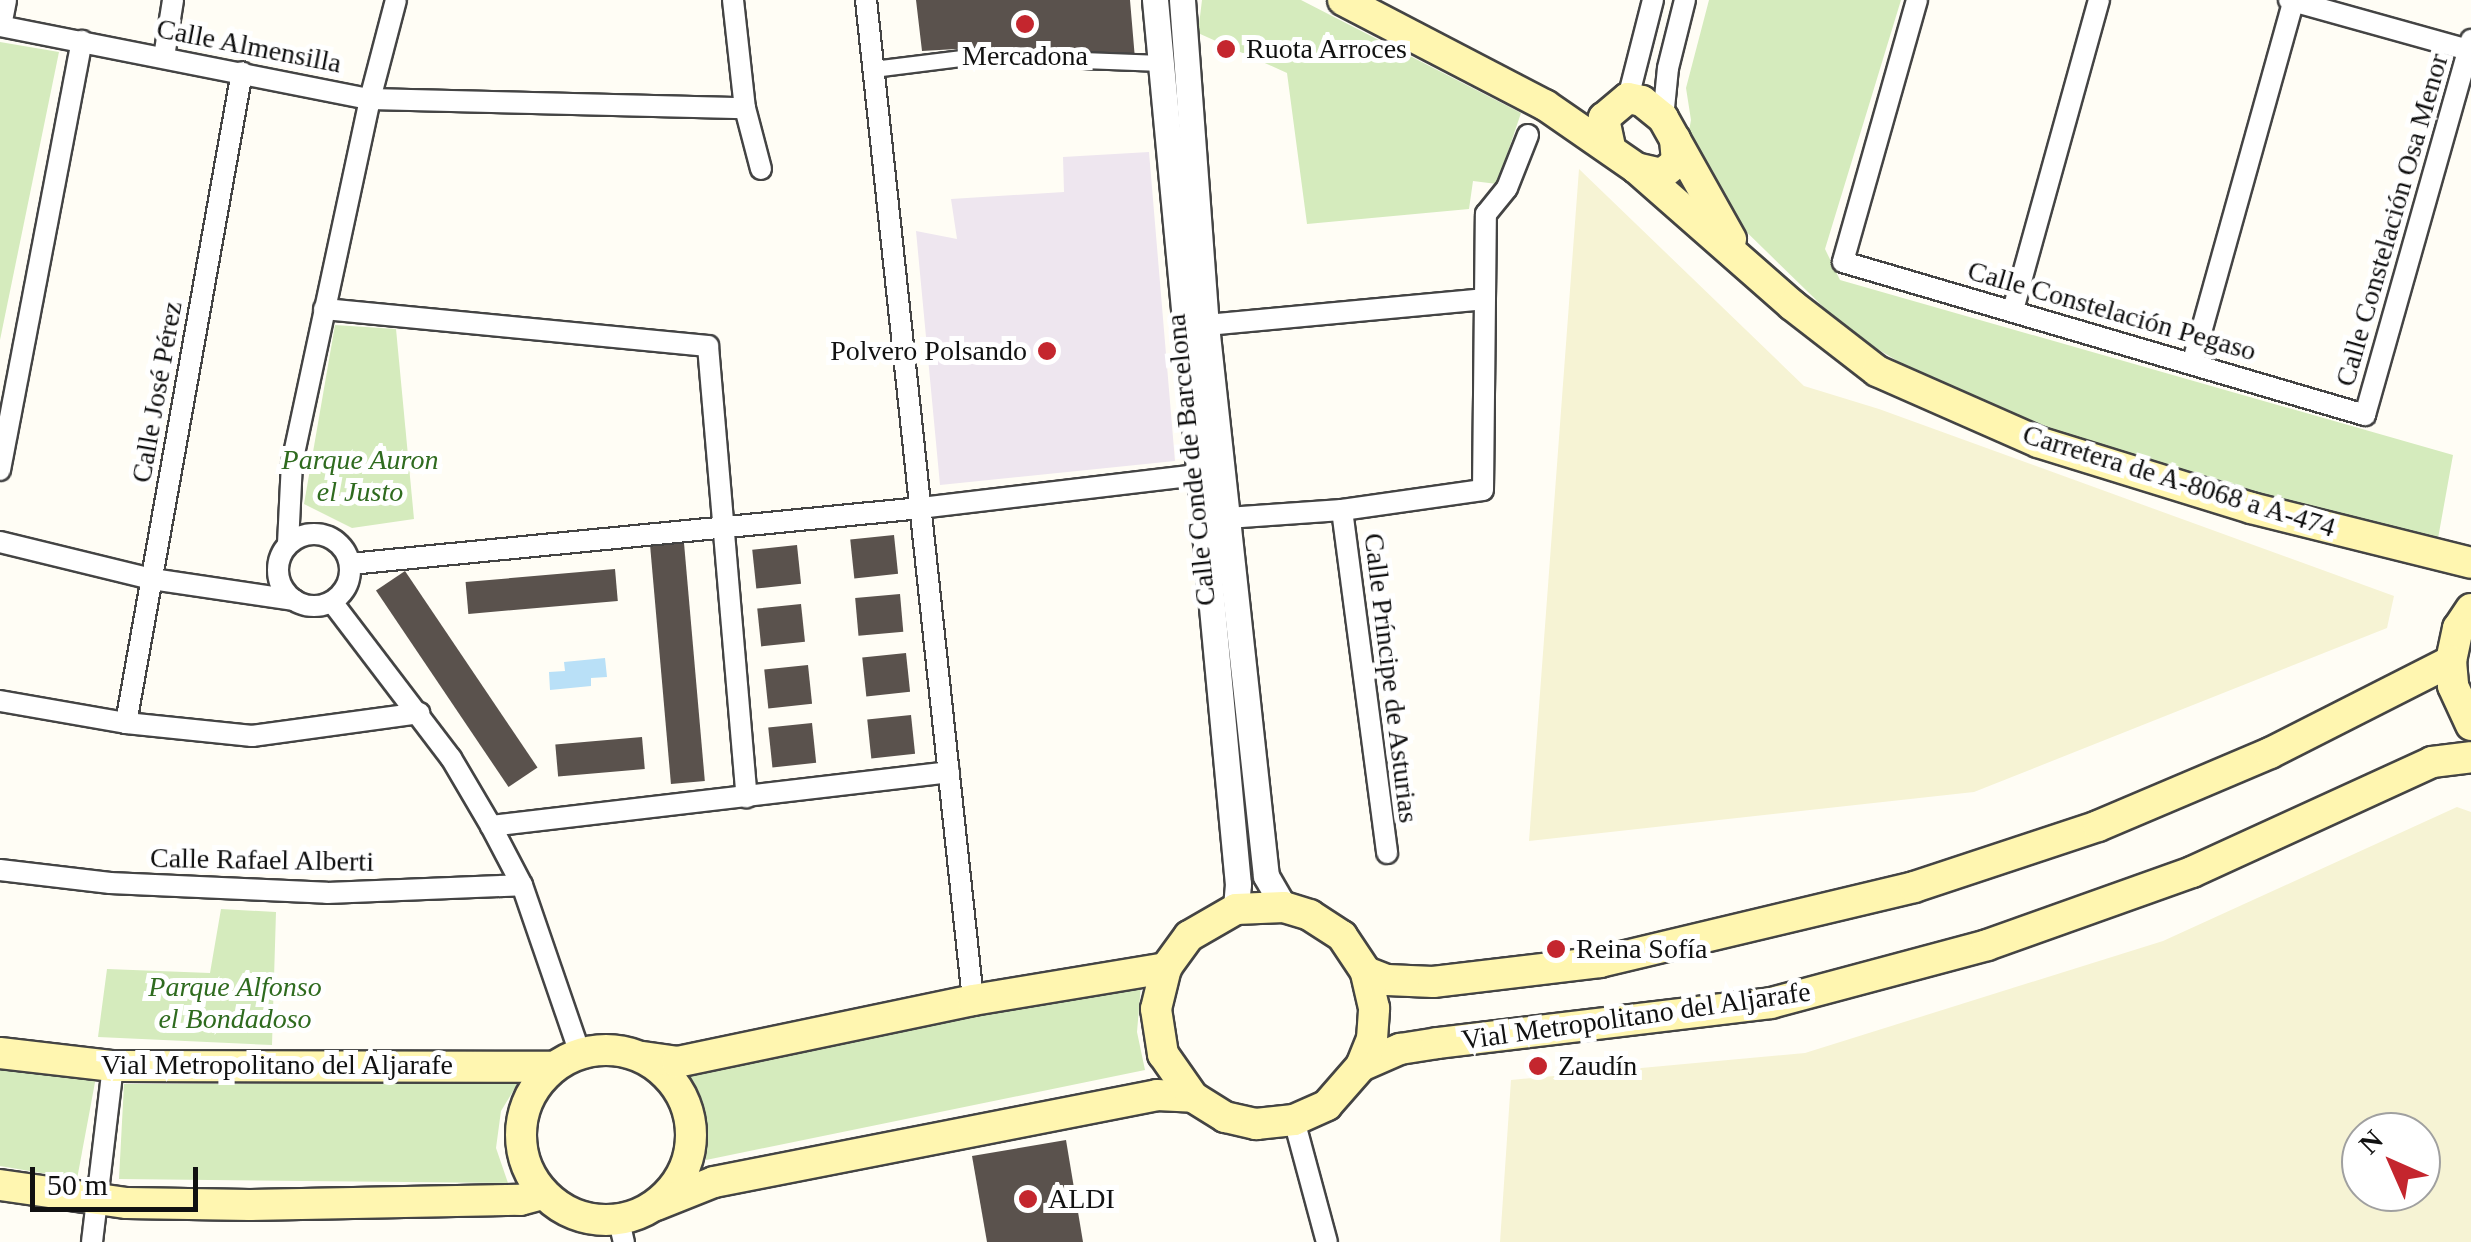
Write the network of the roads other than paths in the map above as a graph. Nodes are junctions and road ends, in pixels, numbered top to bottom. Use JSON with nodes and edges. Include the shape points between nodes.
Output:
{"nodes":[{"id":1,"x":6,"y":0,"type":"edge"},
{"id":2,"x":172,"y":0,"type":"edge"},
{"id":3,"x":396,"y":0,"type":"edge"},
{"id":4,"x":734,"y":0,"type":"edge"},
{"id":5,"x":866,"y":0,"type":"edge"},
{"id":6,"x":1155,"y":0,"type":"edge"},
{"id":7,"x":1182,"y":0,"type":"edge"},
{"id":8,"x":1343,"y":0,"type":"edge"},
{"id":9,"x":1653,"y":0,"type":"edge"},
{"id":10,"x":1685,"y":0,"type":"edge"},
{"id":11,"x":1918,"y":0,"type":"edge"},
{"id":12,"x":2099,"y":0,"type":"edge"},
{"id":13,"x":2292,"y":0,"type":"edge"},
{"id":14,"x":0,"y":26,"type":"edge"},
{"id":15,"x":82,"y":41,"type":"junction"},
{"id":16,"x":2470,"y":45,"type":"edge"},
{"id":17,"x":164,"y":58,"type":"junction"},
{"id":18,"x":1161,"y":64,"type":"junction"},
{"id":19,"x":873,"y":69,"type":"junction"},
{"id":20,"x":242,"y":72,"type":"junction"},
{"id":21,"x":370,"y":98,"type":"junction"},
{"id":22,"x":1624,"y":101,"type":"junction"},
{"id":23,"x":1545,"y":106,"type":"junction"},
{"id":24,"x":745,"y":108,"type":"junction"},
{"id":25,"x":1669,"y":128,"type":"junction"},
{"id":26,"x":1528,"y":135,"type":"dead end"},
{"id":27,"x":1610,"y":147,"type":"junction"},
{"id":28,"x":1636,"y":168,"type":"junction"},
{"id":29,"x":761,"y":169,"type":"dead end"},
{"id":30,"x":1740,"y":255,"type":"junction"},
{"id":31,"x":1484,"y":298,"type":"junction"},
{"id":32,"x":324,"y":310,"type":"junction"},
{"id":33,"x":2012,"y":310,"type":"junction"},
{"id":34,"x":1206,"y":324,"type":"junction"},
{"id":35,"x":2193,"y":361,"type":"junction"},
{"id":36,"x":6,"y":410,"type":"edge"},
{"id":37,"x":2365,"y":415,"type":"joint"},
{"id":38,"x":0,"y":470,"type":"edge"},
{"id":39,"x":1198,"y":475,"type":"junction"},
{"id":40,"x":922,"y":508,"type":"junction"},
{"id":41,"x":1342,"y":510,"type":"junction"},
{"id":42,"x":1226,"y":518,"type":"junction"},
{"id":43,"x":722,"y":528,"type":"junction"},
{"id":44,"x":0,"y":542,"type":"edge"},
{"id":45,"x":288,"y":544,"type":"junction"},
{"id":46,"x":2430,"y":553,"type":"junction"},
{"id":47,"x":2471,"y":563,"type":"edge"},
{"id":48,"x":350,"y":564,"type":"junction"},
{"id":49,"x":152,"y":579,"type":"junction"},
{"id":50,"x":2471,"y":594,"type":"edge"},
{"id":51,"x":294,"y":600,"type":"junction"},
{"id":52,"x":332,"y":602,"type":"junction"},
{"id":53,"x":2471,"y":609,"type":"edge"},
{"id":54,"x":2451,"y":661,"type":"junction"},
{"id":55,"x":0,"y":700,"type":"edge"},
{"id":56,"x":419,"y":713,"type":"junction"},
{"id":57,"x":126,"y":723,"type":"junction"},
{"id":58,"x":2471,"y":725,"type":"edge"},
{"id":59,"x":2471,"y":758,"type":"edge"},
{"id":60,"x":949,"y":772,"type":"junction"},
{"id":61,"x":747,"y":797,"type":"junction"},
{"id":62,"x":491,"y":826,"type":"junction"},
{"id":63,"x":1386,"y":853,"type":"dead end"},
{"id":64,"x":0,"y":870,"type":"edge"},
{"id":65,"x":522,"y":886,"type":"junction"},
{"id":66,"x":1284,"y":907,"type":"junction"},
{"id":67,"x":1236,"y":909,"type":"junction"},
{"id":68,"x":1166,"y":968,"type":"junction"},
{"id":69,"x":1366,"y":972,"type":"junction"},
{"id":70,"x":973,"y":1000,"type":"junction"},
{"id":71,"x":0,"y":1052,"type":"edge"},
{"id":72,"x":640,"y":1056,"type":"junction"},
{"id":73,"x":567,"y":1060,"type":"junction"},
{"id":74,"x":113,"y":1066,"type":"junction"},
{"id":75,"x":1362,"y":1066,"type":"junction"},
{"id":76,"x":1193,"y":1097,"type":"junction"},
{"id":77,"x":1294,"y":1120,"type":"junction"},
{"id":78,"x":0,"y":1185,"type":"edge"},
{"id":79,"x":542,"y":1194,"type":"junction"},
{"id":80,"x":96,"y":1198,"type":"junction"},
{"id":81,"x":656,"y":1205,"type":"junction"},
{"id":82,"x":622,"y":1232,"type":"edge"},
{"id":83,"x":1322,"y":1240,"type":"edge"},
{"id":84,"x":92,"y":1242,"type":"edge"}],
"edges":[{"from":1,"to":14,"type":"street"},
{"from":2,"to":17,"type":"street"},
{"from":3,"to":21,"type":"street"},
{"from":4,"to":24,"type":"street"},
{"from":5,"to":19,"type":"street"},
{"from":6,"to":18,"type":"street","name":"Calle Conde de Barcelona"},
{"from":7,"to":34,"type":"street","name":"Calle Conde de Barcelona"},
{"from":8,"to":23,"type":"main road"},
{"from":9,"to":22,"type":"street"},
{"from":10,"to":25,"type":"street","via":[[1668,68]]},
{"from":11,"to":33,"type":"street","name":"Calle Constelación Pegaso","via":[[1843,262]]},
{"from":12,"to":33,"type":"street"},
{"from":13,"to":16,"type":"street"},
{"from":13,"to":35,"type":"street"},
{"from":14,"to":15,"type":"street","name":"Calle Almensilla"},
{"from":15,"to":17,"type":"street","name":"Calle Almensilla"},
{"from":15,"to":36,"type":"street"},
{"from":16,"to":37,"type":"street","name":"Calle Constelación Osa Menor"},
{"from":17,"to":20,"type":"street","name":"Calle Almensilla"},
{"from":18,"to":19,"type":"street","via":[[978,56]]},
{"from":18,"to":39,"type":"street","name":"Calle Conde de Barcelona"},
{"from":19,"to":40,"type":"street"},
{"from":20,"to":21,"type":"street","name":"Calle Almensilla"},
{"from":20,"to":49,"type":"street","name":"Calle José Pérez"},
{"from":21,"to":24,"type":"street","name":"Calle Almensilla"},
{"from":21,"to":32,"type":"street"},
{"from":22,"to":23,"type":"main road"},
{"from":22,"to":25,"type":"main road","via":[[1642,101]]},
{"from":22,"to":27,"type":"main road","via":[[1604,118]]},
{"from":23,"to":27,"type":"main road"},
{"from":24,"to":29,"type":"street"},
{"from":25,"to":28,"type":"main road","via":[[1678,162],[1662,174]]},
{"from":25,"to":30,"type":"main road","name":"Carretera de A-8068 a A-474"},
{"from":26,"to":31,"type":"street","via":[[1507,188],[1486,214]]},
{"from":27,"to":28,"type":"main road"},
{"from":28,"to":30,"type":"main road","name":"Carretera de A-8068 a A-474"},
{"from":30,"to":46,"type":"main road","name":"Carretera de A-8068 a A-474","via":[[1877,371],[2038,442],[2251,508]]},
{"from":31,"to":34,"type":"street"},
{"from":31,"to":41,"type":"street","via":[[1484,490]]},
{"from":32,"to":43,"type":"street","via":[[708,346]]},
{"from":32,"to":45,"type":"street","via":[[292,464]]},
{"from":33,"to":35,"type":"street","name":"Calle Constelación Pegaso"},
{"from":34,"to":42,"type":"street","name":"Calle Conde de Barcelona"},
{"from":35,"to":37,"type":"street","name":"Calle Constelación Pegaso"},
{"from":36,"to":38,"type":"street"},
{"from":39,"to":40,"type":"street"},
{"from":39,"to":67,"type":"street","name":"Calle Conde de Barcelona"},
{"from":40,"to":43,"type":"street"},
{"from":40,"to":60,"type":"street"},
{"from":41,"to":42,"type":"street"},
{"from":41,"to":63,"type":"street","name":"Calle Príncipe de Asturias"},
{"from":42,"to":66,"type":"street","name":"Calle Conde de Barcelona","via":[[1266,876]]},
{"from":43,"to":48,"type":"street"},
{"from":43,"to":61,"type":"street"},
{"from":44,"to":49,"type":"street"},
{"from":45,"to":48,"type":"street","via":[[325,534]]},
{"from":45,"to":51,"type":"street","via":[[278,574]]},
{"from":46,"to":47,"type":"main road","name":"Carretera de A-8068 a A-474"},
{"from":46,"to":50,"type":"main road"},
{"from":48,"to":52,"type":"street","via":[[348,584]]},
{"from":49,"to":51,"type":"street"},
{"from":49,"to":57,"type":"street","name":"Calle José Pérez"},
{"from":51,"to":52,"type":"street","via":[[308,606]]},
{"from":52,"to":56,"type":"street"},
{"from":53,"to":54,"type":"main road","via":[[2458,628]]},
{"from":54,"to":58,"type":"main road","via":[[2453,686]]},
{"from":54,"to":69,"type":"main road","via":[[2184,790],[1914,887],[1600,962],[1434,982]]},
{"from":55,"to":57,"type":"street"},
{"from":56,"to":57,"type":"street","via":[[252,736]]},
{"from":56,"to":62,"type":"street"},
{"from":59,"to":75,"type":"main road","name":"Vial Metropolitano del Aljarafe","via":[[2432,762],[2192,872],[1987,945],[1771,1002],[1437,1043],[1400,1049]]},
{"from":60,"to":61,"type":"street"},
{"from":60,"to":70,"type":"street"},
{"from":61,"to":62,"type":"street"},
{"from":62,"to":65,"type":"street"},
{"from":64,"to":65,"type":"street","name":"Calle Rafael Alberti","via":[[110,883],[328,893]]},
{"from":65,"to":73,"type":"street"},
{"from":66,"to":67,"type":"main road","name":"Vial Metropolitano del Aljarafe"},
{"from":66,"to":69,"type":"main road","name":"Vial Metropolitano del Aljarafe","via":[[1342,936]]},
{"from":67,"to":68,"type":"main road","name":"Vial Metropolitano del Aljarafe","via":[[1189,936]]},
{"from":68,"to":70,"type":"main road","name":"Vial Metropolitano del Aljarafe"},
{"from":68,"to":76,"type":"main road","name":"Vial Metropolitano del Aljarafe","via":[[1156,1009],[1163,1054]]},
{"from":69,"to":75,"type":"main road","name":"Vial Metropolitano del Aljarafe","via":[[1374,1008]]},
{"from":70,"to":72,"type":"main road","name":"Vial Metropolitano del Aljarafe","via":[[677,1062]]},
{"from":71,"to":74,"type":"main road","name":"Vial Metropolitano del Aljarafe"},
{"from":72,"to":73,"type":"main road","name":"Vial Metropolitano del Aljarafe","via":[[610,1049]]},
{"from":72,"to":81,"type":"main road","via":[[668,1075],[692,1126],[690,1156]]},
{"from":73,"to":74,"type":"main road","name":"Vial Metropolitano del Aljarafe"},
{"from":73,"to":79,"type":"main road","via":[[536,1086],[523,1113],[525,1165]]},
{"from":74,"to":80,"type":"street"},
{"from":75,"to":77,"type":"main road","name":"Vial Metropolitano del Aljarafe","via":[[1327,1105]]},
{"from":76,"to":77,"type":"main road","name":"Vial Metropolitano del Aljarafe","via":[[1225,1117],[1256,1124]]},
{"from":76,"to":81,"type":"main road","name":"Vial Metropolitano del Aljarafe","via":[[1157,1095],[714,1182]]},
{"from":77,"to":83,"type":"street"},
{"from":78,"to":80,"type":"main road"},
{"from":79,"to":80,"type":"main road","via":[[520,1200],[250,1205]]},
{"from":79,"to":82,"type":"main road","name":"Vial Metropolitano del Aljarafe","via":[[566,1212]]},
{"from":80,"to":84,"type":"street"},
{"from":81,"to":82,"type":"main road","name":"Vial Metropolitano del Aljarafe"}]}
